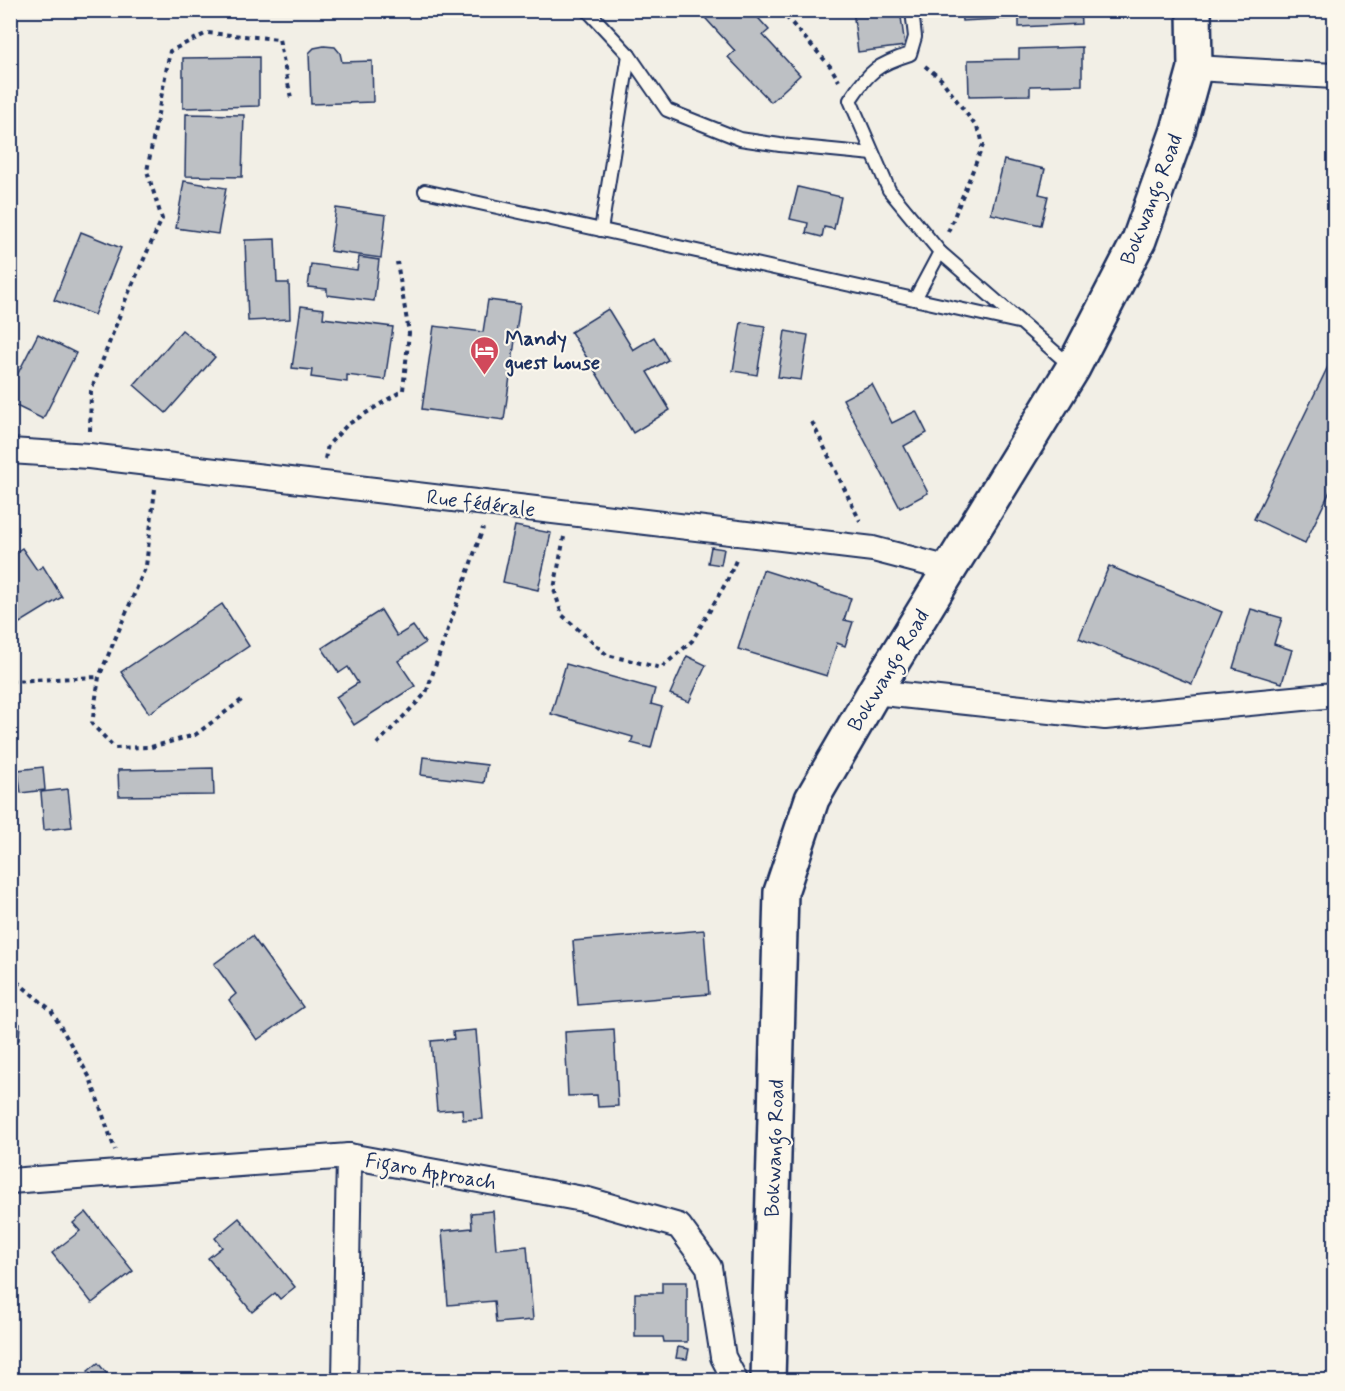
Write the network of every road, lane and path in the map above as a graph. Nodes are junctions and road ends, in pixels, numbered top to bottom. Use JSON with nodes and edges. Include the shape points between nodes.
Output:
{"nodes":[{"id":1,"x":587,"y":10,"type":"edge"},
{"id":2,"x":780,"y":10,"type":"edge"},
{"id":3,"x":912,"y":10,"type":"edge"},
{"id":4,"x":1194,"y":10,"type":"edge"},
{"id":5,"x":910,"y":54,"type":"junction"},
{"id":6,"x":629,"y":55,"type":"junction"},
{"id":7,"x":1195,"y":68,"type":"junction"},
{"id":8,"x":1335,"y":76,"type":"edge"},
{"id":9,"x":291,"y":98,"type":"dead end"},
{"id":10,"x":850,"y":100,"type":"junction"},
{"id":11,"x":873,"y":154,"type":"junction"},
{"id":12,"x":425,"y":191,"type":"dead end"},
{"id":13,"x":600,"y":230,"type":"junction"},
{"id":14,"x":940,"y":252,"type":"junction"},
{"id":15,"x":397,"y":262,"type":"dead end"},
{"id":16,"x":915,"y":299,"type":"junction"},
{"id":17,"x":1018,"y":322,"type":"junction"},
{"id":18,"x":1073,"y":368,"type":"junction"},
{"id":19,"x":812,"y":422,"type":"dead end"},
{"id":20,"x":10,"y":451,"type":"edge"},
{"id":21,"x":89,"y":456,"type":"junction"},
{"id":22,"x":157,"y":464,"type":"junction"},
{"id":23,"x":318,"y":483,"type":"junction"},
{"id":24,"x":491,"y":504,"type":"junction"},
{"id":25,"x":569,"y":513,"type":"junction"},
{"id":26,"x":746,"y":535,"type":"junction"},
{"id":27,"x":873,"y":549,"type":"junction"},
{"id":28,"x":950,"y":569,"type":"junction"},
{"id":29,"x":99,"y":677,"type":"junction"},
{"id":30,"x":10,"y":681,"type":"edge"},
{"id":31,"x":874,"y":692,"type":"junction"},
{"id":32,"x":1335,"y":695,"type":"edge"},
{"id":33,"x":243,"y":699,"type":"dead end"},
{"id":34,"x":377,"y":744,"type":"dead end"},
{"id":35,"x":10,"y":976,"type":"edge"},
{"id":36,"x":348,"y":1156,"type":"junction"},
{"id":37,"x":123,"y":1173,"type":"junction"},
{"id":38,"x":10,"y":1181,"type":"edge"},
{"id":39,"x":345,"y":1380,"type":"edge"},
{"id":40,"x":735,"y":1380,"type":"edge"},
{"id":41,"x":768,"y":1380,"type":"edge"}],
"edges":[{"from":1,"to":6,"type":"lane"},
{"from":2,"to":10,"type":"path","via":[[830,66]]},
{"from":3,"to":5,"type":"lane","via":[[915,37]]},
{"from":4,"to":7,"type":"street","name":"Bokwango Road"},
{"from":5,"to":10,"type":"lane","via":[[885,62],[864,79]]},
{"from":5,"to":14,"type":"path","via":[[941,79],[980,132],[983,145]]},
{"from":6,"to":11,"type":"lane","via":[[667,110],[740,139]]},
{"from":6,"to":13,"type":"lane"},
{"from":7,"to":8,"type":"street"},
{"from":7,"to":18,"type":"street","name":"Bokwango Road","via":[[1178,130],[1139,240]]},
{"from":9,"to":21,"type":"path","via":[[279,39],[207,33],[170,51],[147,171],[162,219],[124,301],[91,391]]},
{"from":10,"to":11,"type":"lane"},
{"from":11,"to":14,"type":"lane","via":[[888,190]]},
{"from":12,"to":13,"type":"lane"},
{"from":13,"to":16,"type":"lane"},
{"from":14,"to":16,"type":"lane"},
{"from":14,"to":17,"type":"lane"},
{"from":15,"to":23,"type":"path","via":[[409,333],[403,390],[347,425],[328,445]]},
{"from":16,"to":17,"type":"lane"},
{"from":17,"to":18,"type":"lane"},
{"from":18,"to":28,"type":"street","name":"Bokwango Road"},
{"from":19,"to":27,"type":"path"},
{"from":20,"to":21,"type":"street","name":"Rue fédérale"},
{"from":21,"to":22,"type":"street","name":"Rue fédérale"},
{"from":22,"to":23,"type":"street","name":"Rue fédérale"},
{"from":22,"to":29,"type":"path","via":[[146,566]]},
{"from":23,"to":24,"type":"street","name":"Rue fédérale"},
{"from":24,"to":25,"type":"street","name":"Rue fédérale"},
{"from":24,"to":34,"type":"path","via":[[426,693]]},
{"from":25,"to":26,"type":"street","name":"Rue fédérale"},
{"from":25,"to":26,"type":"path","via":[[554,589],[562,615],[607,655],[661,668],[692,641],[728,581]]},
{"from":26,"to":27,"type":"street","name":"Rue fédérale"},
{"from":27,"to":28,"type":"street","name":"Rue fédérale"},
{"from":28,"to":31,"type":"street","name":"Bokwango Road"},
{"from":29,"to":30,"type":"path"},
{"from":29,"to":33,"type":"path","via":[[92,724],[115,748],[151,747],[195,735]]},
{"from":31,"to":32,"type":"street","via":[[1105,717]]},
{"from":31,"to":41,"type":"street","name":"Bokwango Road","via":[[812,799],[781,892]]},
{"from":35,"to":37,"type":"path","via":[[51,1010],[90,1078]]},
{"from":36,"to":37,"type":"street","name":"Figaro Approach"},
{"from":36,"to":39,"type":"street"},
{"from":36,"to":40,"type":"street","name":"Figaro Approach","via":[[588,1200],[679,1226],[709,1267],[723,1357]]},
{"from":37,"to":38,"type":"street","name":"Figaro Approach"}]}
